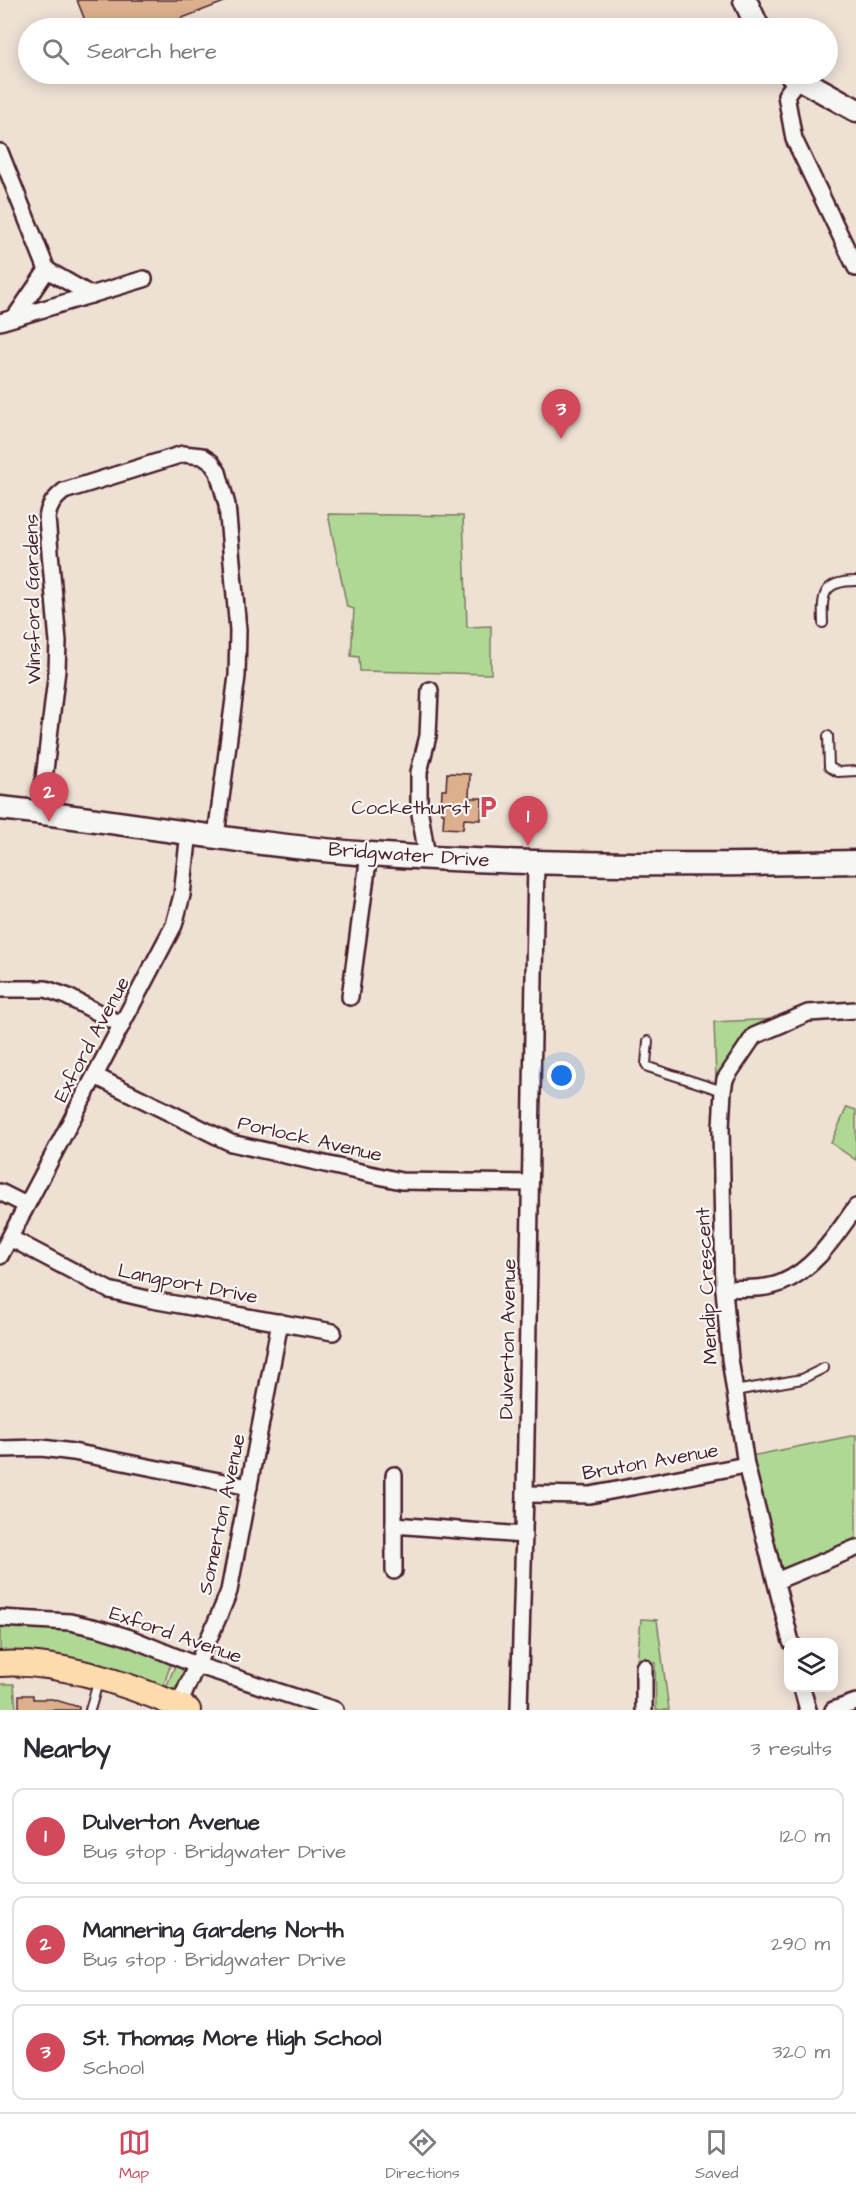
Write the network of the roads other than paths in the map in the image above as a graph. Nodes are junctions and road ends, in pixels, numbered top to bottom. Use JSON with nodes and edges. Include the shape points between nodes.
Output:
{"nodes":[{"id":1,"x":745,"y":0,"type":"edge"},
{"id":2,"x":753,"y":18,"type":"edge"},
{"id":3,"x":791,"y":84,"type":"edge"},
{"id":4,"x":809,"y":84,"type":"edge"},
{"id":5,"x":856,"y":110,"type":"edge"},
{"id":6,"x":0,"y":152,"type":"edge"},
{"id":7,"x":856,"y":268,"type":"edge"},
{"id":8,"x":47,"y":270,"type":"junction"},
{"id":9,"x":144,"y":279,"type":"dead end"},
{"id":10,"x":91,"y":295,"type":"junction"},
{"id":11,"x":15,"y":317,"type":"junction"},
{"id":12,"x":0,"y":322,"type":"edge"},
{"id":13,"x":856,"y":581,"type":"edge"},
{"id":14,"x":823,"y":623,"type":"dead end"},
{"id":15,"x":430,"y":690,"type":"dead end"},
{"id":16,"x":828,"y":736,"type":"dead end"},
{"id":17,"x":856,"y":771,"type":"edge"},
{"id":18,"x":0,"y":808,"type":"edge"},
{"id":19,"x":40,"y":812,"type":"junction"},
{"id":20,"x":189,"y":832,"type":"junction"},
{"id":21,"x":216,"y":836,"type":"junction"},
{"id":22,"x":369,"y":854,"type":"junction"},
{"id":23,"x":427,"y":857,"type":"junction"},
{"id":24,"x":536,"y":861,"type":"junction"},
{"id":25,"x":856,"y":862,"type":"edge"},
{"id":26,"x":0,"y":989,"type":"edge"},
{"id":27,"x":350,"y":997,"type":"dead end"},
{"id":28,"x":856,"y":1010,"type":"edge"},
{"id":29,"x":122,"y":1025,"type":"junction"},
{"id":30,"x":648,"y":1041,"type":"dead end"},
{"id":31,"x":95,"y":1076,"type":"junction"},
{"id":32,"x":723,"y":1090,"type":"junction"},
{"id":33,"x":530,"y":1183,"type":"junction"},
{"id":34,"x":0,"y":1192,"type":"edge"},
{"id":35,"x":26,"y":1205,"type":"junction"},
{"id":36,"x":856,"y":1207,"type":"edge"},
{"id":37,"x":10,"y":1238,"type":"junction"},
{"id":38,"x":0,"y":1256,"type":"edge"},
{"id":39,"x":724,"y":1289,"type":"junction"},
{"id":40,"x":280,"y":1322,"type":"junction"},
{"id":41,"x":333,"y":1332,"type":"dead end"},
{"id":42,"x":824,"y":1368,"type":"dead end"},
{"id":43,"x":735,"y":1391,"type":"junction"},
{"id":44,"x":0,"y":1449,"type":"edge"},
{"id":45,"x":746,"y":1465,"type":"junction"},
{"id":46,"x":394,"y":1475,"type":"dead end"},
{"id":47,"x":249,"y":1487,"type":"junction"},
{"id":48,"x":525,"y":1494,"type":"junction"},
{"id":49,"x":394,"y":1525,"type":"junction"},
{"id":50,"x":523,"y":1534,"type":"junction"},
{"id":51,"x":856,"y":1548,"type":"edge"},
{"id":52,"x":394,"y":1571,"type":"dead end"},
{"id":53,"x":776,"y":1581,"type":"junction"},
{"id":54,"x":0,"y":1618,"type":"edge"},
{"id":55,"x":790,"y":1638,"type":"edge"},
{"id":56,"x":0,"y":1664,"type":"edge"},
{"id":57,"x":196,"y":1665,"type":"junction"},
{"id":58,"x":644,"y":1667,"type":"dead end"},
{"id":59,"x":100,"y":1678,"type":"junction"},
{"id":60,"x":803,"y":1692,"type":"edge"},
{"id":61,"x":856,"y":1702,"type":"edge"},
{"id":62,"x":184,"y":1708,"type":"edge"},
{"id":63,"x":90,"y":1710,"type":"edge"},
{"id":64,"x":335,"y":1710,"type":"edge"},
{"id":65,"x":519,"y":1710,"type":"edge"},
{"id":66,"x":644,"y":1710,"type":"edge"},
{"id":67,"x":808,"y":1710,"type":"edge"},
{"id":68,"x":833,"y":1710,"type":"edge"}],
"edges":[{"from":1,"to":2,"type":"street"},
{"from":3,"to":7,"type":"street","via":[[786,95],[794,139]]},
{"from":4,"to":5,"type":"street"},
{"from":6,"to":8,"type":"street"},
{"from":8,"to":10,"type":"street"},
{"from":8,"to":11,"type":"street"},
{"from":9,"to":10,"type":"street"},
{"from":10,"to":11,"type":"street"},
{"from":11,"to":12,"type":"street"},
{"from":13,"to":14,"type":"lane","via":[[827,589]]},
{"from":15,"to":23,"type":"street","via":[[428,736],[419,772],[419,807]]},
{"from":16,"to":17,"type":"lane","via":[[829,767],[838,772]]},
{"from":18,"to":19,"type":"street","name":"Bridgwater Drive"},
{"from":19,"to":20,"type":"street","name":"Bridgwater Drive"},
{"from":19,"to":21,"type":"street","name":"Winsford Gardens","via":[[58,642],[49,508],[64,491],[183,454],[194,454],[211,462],[218,472],[227,505],[238,630],[237,676]]},
{"from":20,"to":21,"type":"street","name":"Bridgwater Drive"},
{"from":20,"to":29,"type":"street","name":"Exford Avenue","via":[[182,895],[174,925]]},
{"from":21,"to":22,"type":"street","name":"Bridgwater Drive"},
{"from":22,"to":23,"type":"street","name":"Bridgwater Drive"},
{"from":22,"to":27,"type":"street"},
{"from":23,"to":24,"type":"street","name":"Bridgwater Drive"},
{"from":24,"to":25,"type":"street","name":"Bridgwater Drive","via":[[724,865]]},
{"from":24,"to":33,"type":"street","name":"Dulverton Avenue"},
{"from":26,"to":29,"type":"street","via":[[46,989]]},
{"from":28,"to":32,"type":"street","name":"Mendip Crescent","via":[[808,1013],[754,1036]]},
{"from":29,"to":31,"type":"street","name":"Exford Avenue"},
{"from":30,"to":32,"type":"lane","via":[[648,1067]]},
{"from":31,"to":33,"type":"street","name":"Porlock Avenue","via":[[231,1143],[401,1181]]},
{"from":31,"to":35,"type":"street","name":"Exford Avenue"},
{"from":32,"to":39,"type":"street","name":"Mendip Crescent"},
{"from":33,"to":48,"type":"street","name":"Dulverton Avenue"},
{"from":34,"to":35,"type":"street"},
{"from":35,"to":37,"type":"street","name":"Exford Avenue"},
{"from":36,"to":39,"type":"street","via":[[805,1270],[779,1284]]},
{"from":37,"to":38,"type":"street","name":"Exford Avenue"},
{"from":37,"to":40,"type":"street","name":"Langport Drive","via":[[109,1290]]},
{"from":39,"to":43,"type":"street","name":"Mendip Crescent"},
{"from":40,"to":41,"type":"street","name":"Langport Drive"},
{"from":40,"to":47,"type":"street","name":"Somerton Avenue"},
{"from":42,"to":43,"type":"lane","via":[[802,1379]]},
{"from":43,"to":45,"type":"street","name":"Mendip Crescent"},
{"from":44,"to":47,"type":"street","via":[[74,1452]]},
{"from":45,"to":48,"type":"street","name":"Bruton Avenue","via":[[590,1495]]},
{"from":45,"to":53,"type":"street","name":"Mendip Crescent"},
{"from":46,"to":49,"type":"street"},
{"from":47,"to":57,"type":"street","name":"Somerton Avenue","via":[[230,1592]]},
{"from":48,"to":50,"type":"street","name":"Dulverton Avenue"},
{"from":49,"to":50,"type":"street"},
{"from":49,"to":52,"type":"street"},
{"from":50,"to":65,"type":"street","name":"Dulverton Avenue"},
{"from":51,"to":53,"type":"street"},
{"from":53,"to":55,"type":"street","name":"Mendip Crescent"},
{"from":54,"to":57,"type":"street","name":"Exford Avenue","via":[[70,1622],[101,1629]]},
{"from":56,"to":59,"type":"main road","via":[[55,1667]]},
{"from":57,"to":62,"type":"street","name":"Somerton Avenue"},
{"from":57,"to":64,"type":"street","name":"Exford Avenue"},
{"from":58,"to":66,"type":"street"},
{"from":59,"to":62,"type":"main road"},
{"from":59,"to":63,"type":"lane"},
{"from":60,"to":67,"type":"street"},
{"from":61,"to":68,"type":"street"}]}
